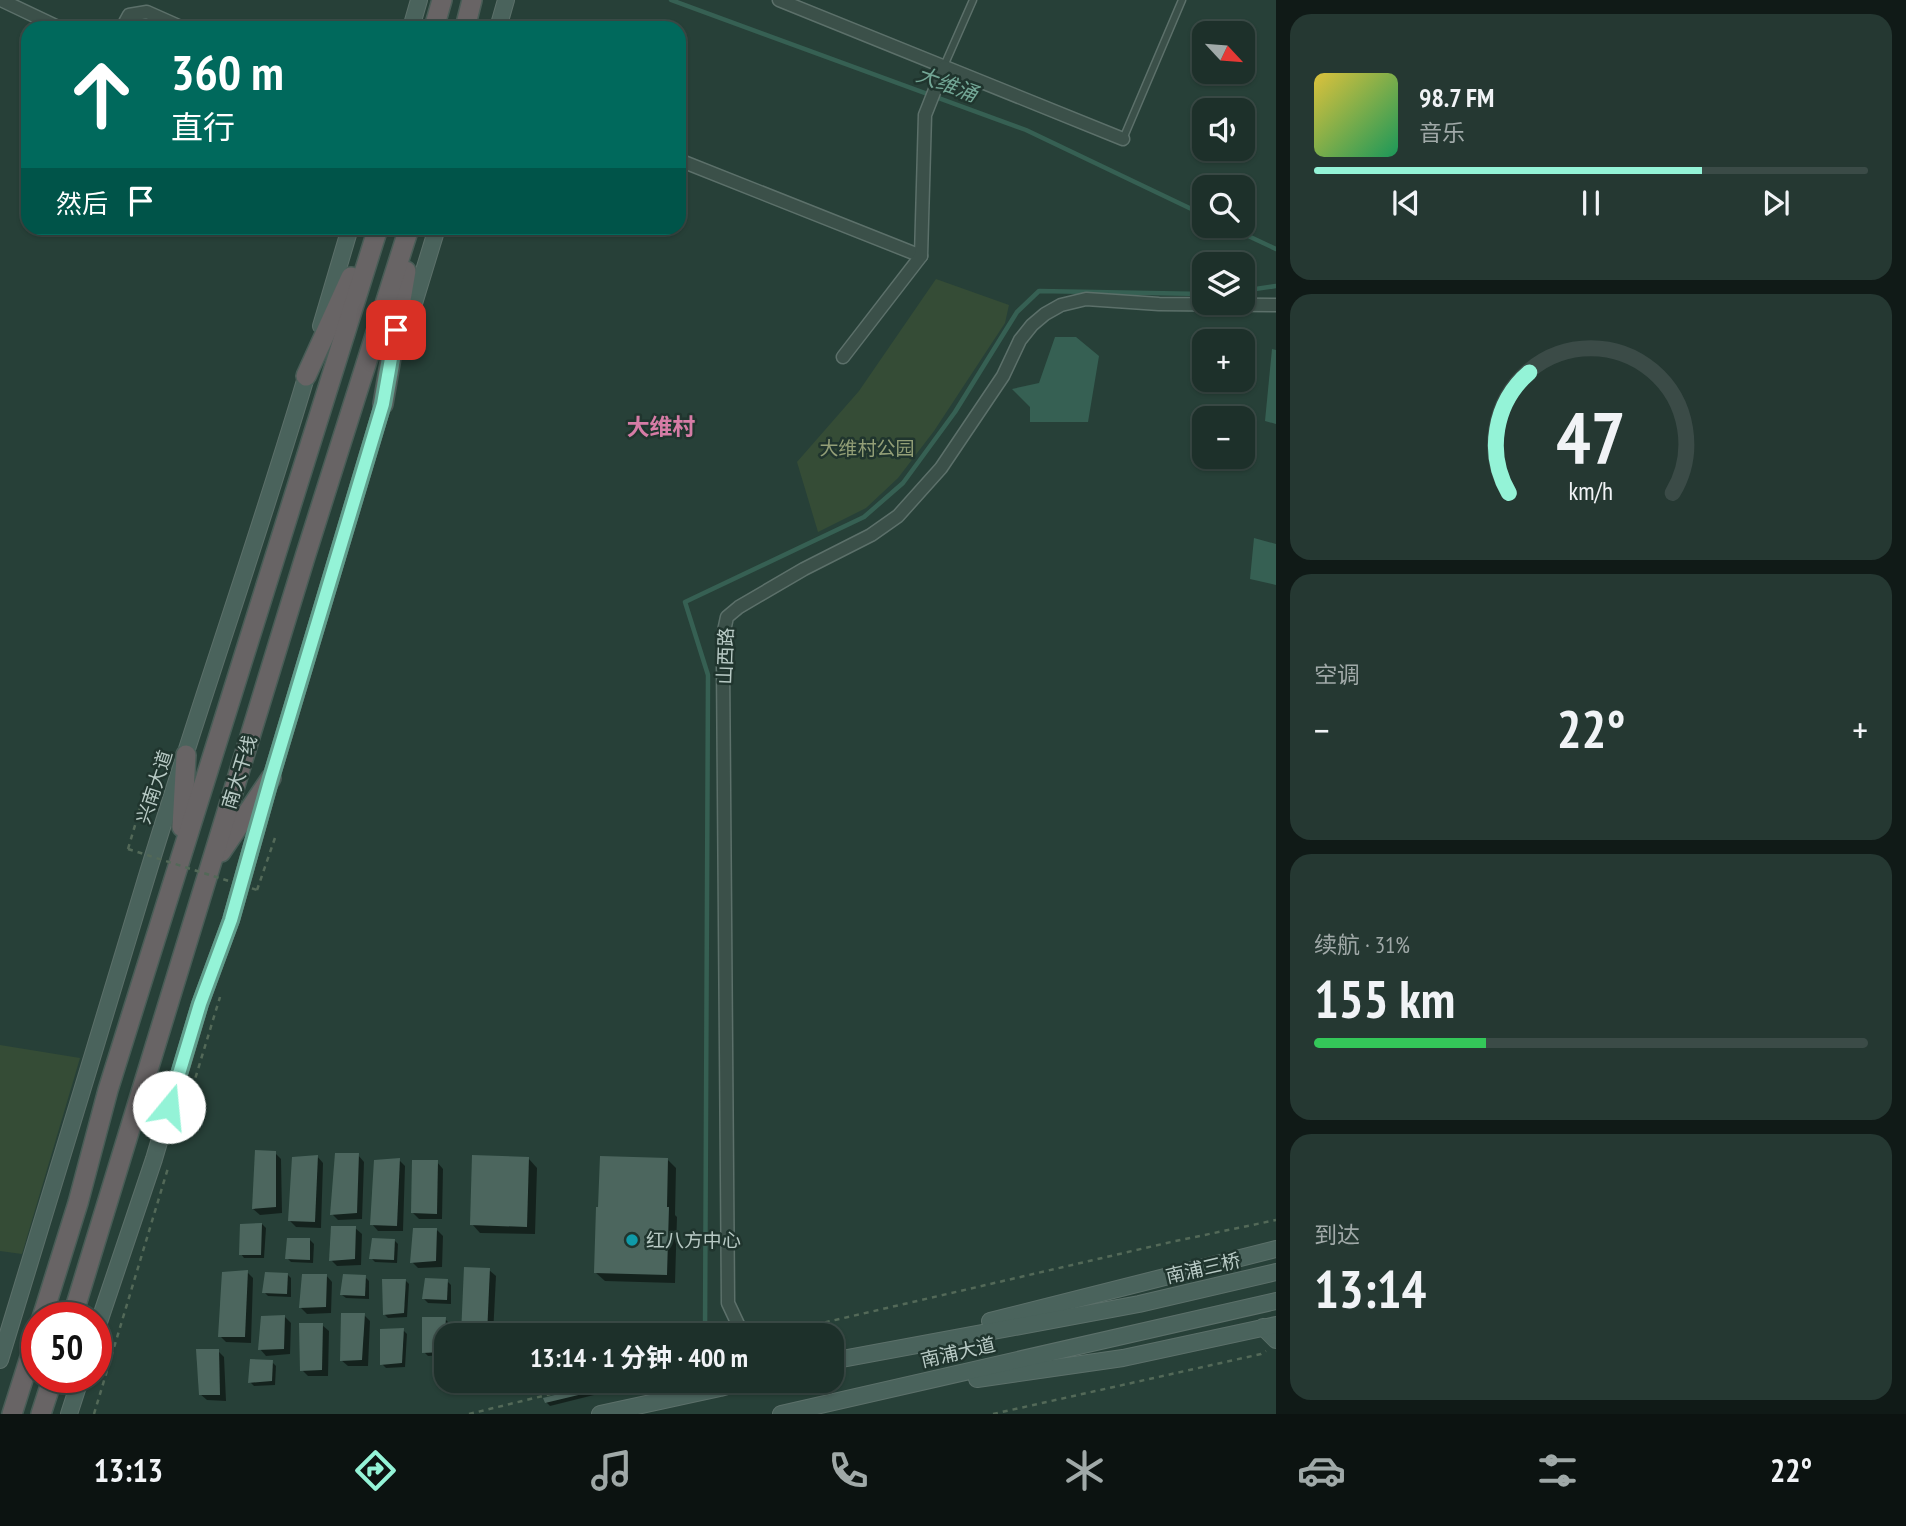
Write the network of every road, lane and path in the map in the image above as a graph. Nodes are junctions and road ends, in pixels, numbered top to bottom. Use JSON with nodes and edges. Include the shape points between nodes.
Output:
{"nodes":[{"id":1,"x":1,"y":0,"type":"edge"},
{"id":2,"x":419,"y":0,"type":"edge"},
{"id":3,"x":442,"y":0,"type":"edge"},
{"id":4,"x":472,"y":0,"type":"edge"},
{"id":5,"x":506,"y":0,"type":"edge"},
{"id":6,"x":779,"y":0,"type":"edge"},
{"id":7,"x":973,"y":0,"type":"edge"},
{"id":8,"x":1182,"y":0,"type":"edge"},
{"id":9,"x":45,"y":21,"type":"edge"},
{"id":10,"x":126,"y":21,"type":"edge"},
{"id":11,"x":167,"y":21,"type":"edge"},
{"id":12,"x":413,"y":21,"type":"edge"},
{"id":13,"x":436,"y":21,"type":"edge"},
{"id":14,"x":467,"y":21,"type":"edge"},
{"id":15,"x":500,"y":21,"type":"edge"},
{"id":16,"x":944,"y":66,"type":"junction"},
{"id":17,"x":1123,"y":139,"type":"joint"},
{"id":18,"x":686,"y":163,"type":"edge"},
{"id":19,"x":348,"y":235,"type":"edge"},
{"id":20,"x":372,"y":235,"type":"edge"},
{"id":21,"x":373,"y":235,"type":"edge"},
{"id":22,"x":409,"y":235,"type":"edge"},
{"id":23,"x":410,"y":235,"type":"edge"},
{"id":24,"x":435,"y":235,"type":"edge"},
{"id":25,"x":921,"y":256,"type":"junction"},
{"id":26,"x":1276,"y":305,"type":"edge"},
{"id":27,"x":843,"y":357,"type":"dead end"},
{"id":28,"x":306,"y":376,"type":"junction"},
{"id":29,"x":383,"y":404,"type":"junction"},
{"id":30,"x":186,"y":755,"type":"junction"},
{"id":31,"x":271,"y":778,"type":"junction"},
{"id":32,"x":146,"y":789,"type":"dead end"},
{"id":33,"x":276,"y":835,"type":"dead end"},
{"id":34,"x":181,"y":857,"type":"junction"},
{"id":35,"x":210,"y":867,"type":"junction"},
{"id":36,"x":254,"y":882,"type":"dead end"},
{"id":37,"x":250,"y":895,"type":"dead end"},
{"id":38,"x":222,"y":988,"type":"dead end"},
{"id":39,"x":178,"y":1135,"type":"dead end"},
{"id":40,"x":170,"y":1161,"type":"dead end"},
{"id":41,"x":1276,"y":1220,"type":"edge"},
{"id":42,"x":1276,"y":1249,"type":"edge"},
{"id":43,"x":1276,"y":1272,"type":"edge"},
{"id":44,"x":1276,"y":1301,"type":"edge"},
{"id":45,"x":47,"y":1302,"type":"edge"},
{"id":46,"x":77,"y":1302,"type":"edge"},
{"id":47,"x":106,"y":1302,"type":"edge"},
{"id":48,"x":1139,"y":1304,"type":"joint"},
{"id":49,"x":737,"y":1323,"type":"edge"},
{"id":50,"x":818,"y":1323,"type":"edge"},
{"id":51,"x":1270,"y":1326,"type":"edge"},
{"id":52,"x":1272,"y":1345,"type":"edge"},
{"id":53,"x":859,"y":1355,"type":"junction"},
{"id":54,"x":844,"y":1358,"type":"edge"},
{"id":55,"x":0,"y":1360,"type":"edge"},
{"id":56,"x":21,"y":1386,"type":"edge"},
{"id":57,"x":48,"y":1393,"type":"edge"},
{"id":58,"x":75,"y":1393,"type":"edge"},
{"id":59,"x":555,"y":1393,"type":"edge"},
{"id":60,"x":697,"y":1393,"type":"edge"},
{"id":61,"x":853,"y":1397,"type":"junction"},
{"id":62,"x":68,"y":1410,"type":"edge"},
{"id":63,"x":12,"y":1414,"type":"edge"},
{"id":64,"x":41,"y":1414,"type":"edge"},
{"id":65,"x":94,"y":1414,"type":"edge"},
{"id":66,"x":468,"y":1414,"type":"edge"},
{"id":67,"x":600,"y":1414,"type":"edge"},
{"id":68,"x":780,"y":1414,"type":"edge"},
{"id":69,"x":993,"y":1414,"type":"edge"}],
"edges":[{"from":1,"to":9,"type":"street"},
{"from":2,"to":12,"type":"main road"},
{"from":3,"to":13,"type":"highway"},
{"from":4,"to":14,"type":"highway"},
{"from":5,"to":15,"type":"main road"},
{"from":6,"to":16,"type":"street"},
{"from":7,"to":16,"type":"lane"},
{"from":8,"to":17,"type":"lane"},
{"from":10,"to":11,"type":"street","via":[[130,15],[147,12]]},
{"from":16,"to":17,"type":"street"},
{"from":16,"to":25,"type":"street","via":[[925,115]]},
{"from":18,"to":25,"type":"street"},
{"from":19,"to":28,"type":"main road","name":"兴南大道"},
{"from":20,"to":28,"type":"highway"},
{"from":21,"to":34,"type":"highway","name":"南大干线"},
{"from":22,"to":35,"type":"highway","name":"南大干线"},
{"from":23,"to":29,"type":"highway"},
{"from":24,"to":29,"type":"main road"},
{"from":25,"to":27,"type":"street"},
{"from":26,"to":49,"type":"street","name":"山西路","via":[[1086,299],[1045,314],[1020,341],[1003,376],[941,468],[898,516],[727,617],[723,662],[728,1303]]},
{"from":28,"to":30,"type":"main road","name":"兴南大道"},
{"from":29,"to":31,"type":"main road"},
{"from":30,"to":34,"type":"highway"},
{"from":30,"to":55,"type":"main road","name":"兴南大道"},
{"from":31,"to":35,"type":"highway"},
{"from":31,"to":47,"type":"main road","via":[[231,920]]},
{"from":32,"to":33,"type":"path","bridge":true,"via":[[128,849],[257,890]]},
{"from":34,"to":45,"type":"highway","name":"南大干线"},
{"from":35,"to":46,"type":"highway","name":"南大干线"},
{"from":36,"to":37,"type":"path"},
{"from":38,"to":39,"type":"path"},
{"from":40,"to":65,"type":"path"},
{"from":41,"to":50,"type":"path"},
{"from":42,"to":53,"type":"main road"},
{"from":43,"to":48,"type":"main road","name":"南浦三桥"},
{"from":44,"to":61,"type":"main road","name":"南浦大道"},
{"from":48,"to":53,"type":"main road","name":"南浦大道"},
{"from":51,"to":52,"type":"main road"},
{"from":51,"to":61,"type":"main road","via":[[1123,1358]]},
{"from":52,"to":69,"type":"path","via":[[1261,1354]]},
{"from":53,"to":54,"type":"main road","name":"南浦大道"},
{"from":56,"to":63,"type":"highway"},
{"from":57,"to":64,"type":"highway"},
{"from":58,"to":62,"type":"main road"},
{"from":59,"to":66,"type":"path"},
{"from":60,"to":67,"type":"main road"},
{"from":61,"to":68,"type":"main road","name":"南浦大道"}]}
